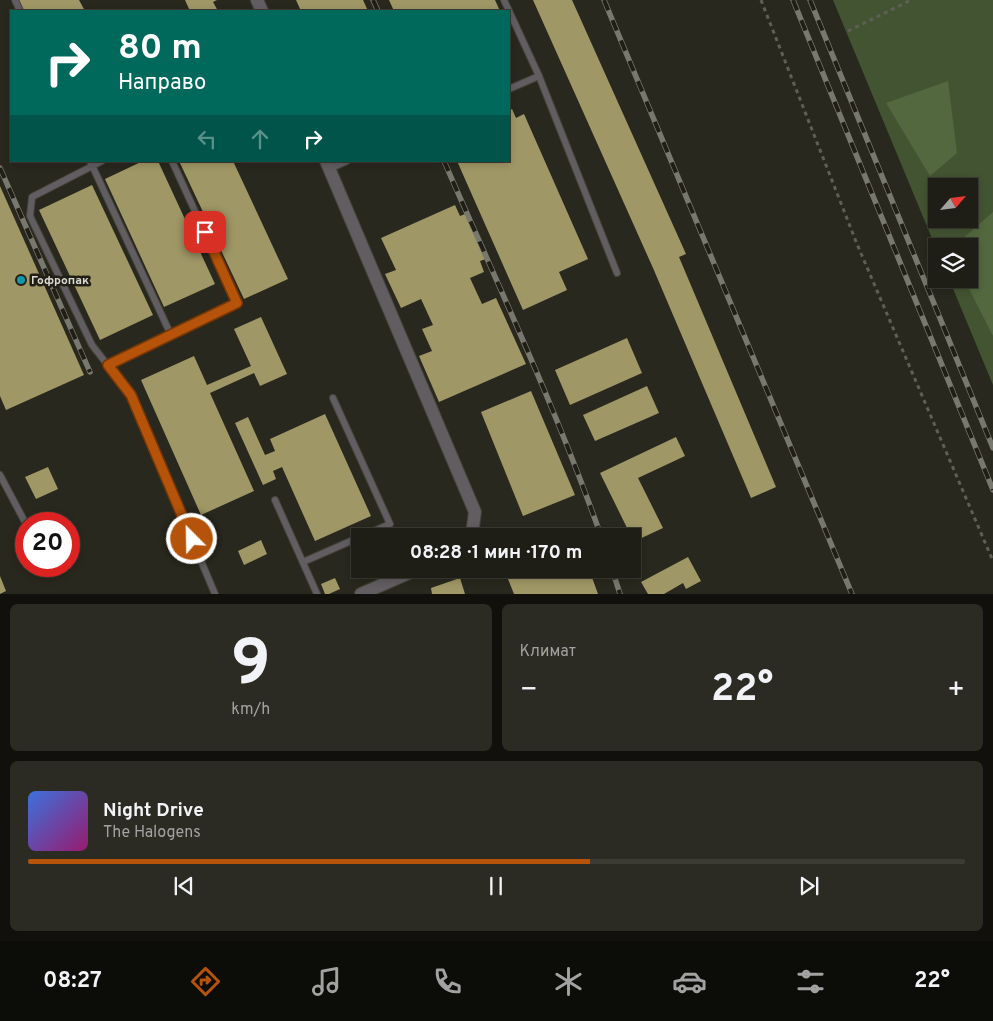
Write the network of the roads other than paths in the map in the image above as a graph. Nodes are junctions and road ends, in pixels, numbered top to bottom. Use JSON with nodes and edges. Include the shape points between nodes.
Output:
{"nodes":[{"id":1,"x":510,"y":13,"type":"edge"},
{"id":2,"x":538,"y":76,"type":"junction"},
{"id":3,"x":510,"y":89,"type":"edge"},
{"id":4,"x":172,"y":162,"type":"edge"},
{"id":5,"x":342,"y":162,"type":"edge"},
{"id":6,"x":91,"y":163,"type":"edge"},
{"id":7,"x":327,"y":165,"type":"edge"},
{"id":8,"x":617,"y":273,"type":"dead end"},
{"id":9,"x":171,"y":335,"type":"junction"},
{"id":10,"x":108,"y":365,"type":"junction"},
{"id":11,"x":333,"y":398,"type":"dead end"},
{"id":12,"x":0,"y":475,"type":"edge"},
{"id":13,"x":275,"y":500,"type":"dead end"},
{"id":14,"x":20,"y":512,"type":"edge"},
{"id":15,"x":381,"y":528,"type":"edge"},
{"id":16,"x":473,"y":528,"type":"edge"},
{"id":17,"x":351,"y":541,"type":"edge"},
{"id":18,"x":304,"y":562,"type":"junction"},
{"id":19,"x":397,"y":578,"type":"edge"},
{"id":20,"x":215,"y":594,"type":"edge"},
{"id":21,"x":317,"y":594,"type":"edge"},
{"id":22,"x":361,"y":594,"type":"edge"}],
"edges":[{"from":1,"to":2,"type":"lane"},
{"from":2,"to":3,"type":"lane"},
{"from":2,"to":8,"type":"lane"},
{"from":4,"to":9,"type":"lane","via":[[237,303]]},
{"from":5,"to":7,"type":"lane"},
{"from":6,"to":9,"type":"lane"},
{"from":6,"to":10,"type":"lane","via":[[32,197],[30,216],[92,345]]},
{"from":7,"to":16,"type":"street","via":[[475,512]]},
{"from":9,"to":10,"type":"lane"},
{"from":10,"to":20,"type":"lane","via":[[131,395]]},
{"from":11,"to":15,"type":"lane","via":[[390,524]]},
{"from":12,"to":14,"type":"lane"},
{"from":13,"to":18,"type":"lane"},
{"from":17,"to":18,"type":"lane"},
{"from":18,"to":21,"type":"lane"},
{"from":19,"to":22,"type":"street"}]}
